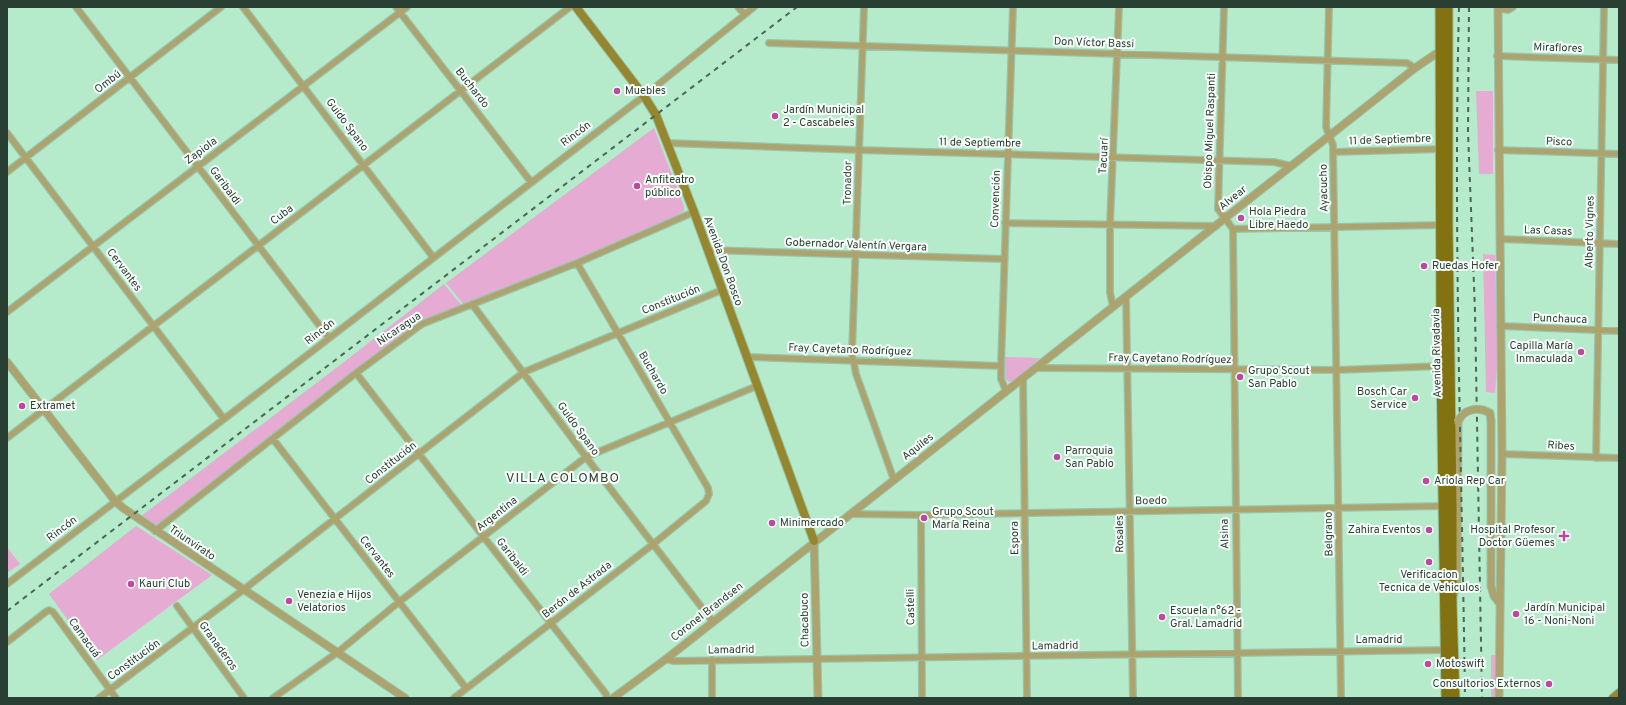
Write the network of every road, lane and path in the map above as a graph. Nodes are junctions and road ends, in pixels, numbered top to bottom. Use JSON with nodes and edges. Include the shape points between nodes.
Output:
{"nodes":[{"id":1,"x":76,"y":7,"type":"edge"},
{"id":2,"x":221,"y":7,"type":"edge"},
{"id":3,"x":243,"y":7,"type":"edge"},
{"id":4,"x":396,"y":7,"type":"edge"},
{"id":5,"x":407,"y":7,"type":"edge"},
{"id":6,"x":570,"y":7,"type":"edge"},
{"id":7,"x":576,"y":7,"type":"edge"},
{"id":8,"x":738,"y":7,"type":"edge"},
{"id":9,"x":754,"y":7,"type":"edge"},
{"id":10,"x":864,"y":7,"type":"edge"},
{"id":11,"x":1013,"y":7,"type":"edge"},
{"id":12,"x":1119,"y":7,"type":"edge"},
{"id":13,"x":1224,"y":7,"type":"edge"},
{"id":14,"x":1329,"y":7,"type":"edge"},
{"id":15,"x":1440,"y":7,"type":"edge"},
{"id":16,"x":1448,"y":7,"type":"edge"},
{"id":17,"x":1513,"y":7,"type":"edge"},
{"id":18,"x":1604,"y":7,"type":"edge"},
{"id":19,"x":1498,"y":8,"type":"edge"},
{"id":20,"x":401,"y":12,"type":"junction"},
{"id":21,"x":744,"y":14,"type":"junction"},
{"id":22,"x":770,"y":43,"type":"dead end"},
{"id":23,"x":863,"y":45,"type":"junction"},
{"id":24,"x":1011,"y":50,"type":"junction"},
{"id":25,"x":1444,"y":50,"type":"junction"},
{"id":26,"x":1118,"y":54,"type":"junction"},
{"id":27,"x":1497,"y":56,"type":"junction"},
{"id":28,"x":1223,"y":57,"type":"junction"},
{"id":29,"x":1604,"y":59,"type":"junction"},
{"id":30,"x":1619,"y":60,"type":"edge"},
{"id":31,"x":1328,"y":61,"type":"junction"},
{"id":32,"x":1415,"y":68,"type":"junction"},
{"id":33,"x":130,"y":78,"type":"junction"},
{"id":34,"x":304,"y":85,"type":"junction"},
{"id":35,"x":461,"y":90,"type":"junction"},
{"id":36,"x":644,"y":96,"type":"junction"},
{"id":37,"x":7,"y":133,"type":"edge"},
{"id":38,"x":1329,"y":136,"type":"junction"},
{"id":39,"x":667,"y":143,"type":"junction"},
{"id":40,"x":1444,"y":149,"type":"junction"},
{"id":41,"x":858,"y":150,"type":"junction"},
{"id":42,"x":1498,"y":150,"type":"junction"},
{"id":43,"x":1333,"y":152,"type":"junction"},
{"id":44,"x":1007,"y":154,"type":"junction"},
{"id":45,"x":1601,"y":154,"type":"junction"},
{"id":46,"x":1619,"y":154,"type":"edge"},
{"id":47,"x":1114,"y":157,"type":"junction"},
{"id":48,"x":26,"y":158,"type":"junction"},
{"id":49,"x":1219,"y":161,"type":"junction"},
{"id":50,"x":364,"y":164,"type":"junction"},
{"id":51,"x":197,"y":166,"type":"junction"},
{"id":52,"x":1291,"y":166,"type":"junction"},
{"id":53,"x":7,"y":172,"type":"edge"},
{"id":54,"x":531,"y":182,"type":"junction"},
{"id":55,"x":694,"y":212,"type":"junction"},
{"id":56,"x":1225,"y":218,"type":"junction"},
{"id":57,"x":1005,"y":223,"type":"junction"},
{"id":58,"x":1110,"y":224,"type":"junction"},
{"id":59,"x":1444,"y":225,"type":"junction"},
{"id":60,"x":1216,"y":226,"type":"junction"},
{"id":61,"x":1335,"y":228,"type":"junction"},
{"id":62,"x":1233,"y":229,"type":"junction"},
{"id":63,"x":1500,"y":239,"type":"junction"},
{"id":64,"x":1600,"y":243,"type":"junction"},
{"id":65,"x":1619,"y":244,"type":"edge"},
{"id":66,"x":94,"y":246,"type":"junction"},
{"id":67,"x":257,"y":246,"type":"junction"},
{"id":68,"x":708,"y":250,"type":"junction"},
{"id":69,"x":856,"y":255,"type":"junction"},
{"id":70,"x":434,"y":257,"type":"junction"},
{"id":71,"x":1004,"y":259,"type":"junction"},
{"id":72,"x":577,"y":263,"type":"junction"},
{"id":73,"x":722,"y":290,"type":"junction"},
{"id":74,"x":1126,"y":297,"type":"junction"},
{"id":75,"x":472,"y":304,"type":"junction"},
{"id":76,"x":1114,"y":306,"type":"junction"},
{"id":77,"x":7,"y":312,"type":"edge"},
{"id":78,"x":154,"y":326,"type":"junction"},
{"id":79,"x":1500,"y":326,"type":"junction"},
{"id":80,"x":1599,"y":330,"type":"junction"},
{"id":81,"x":1619,"y":331,"type":"edge"},
{"id":82,"x":618,"y":332,"type":"junction"},
{"id":83,"x":329,"y":338,"type":"junction"},
{"id":84,"x":747,"y":357,"type":"junction"},
{"id":85,"x":853,"y":360,"type":"junction"},
{"id":86,"x":7,"y":362,"type":"edge"},
{"id":87,"x":1445,"y":365,"type":"junction"},
{"id":88,"x":1001,"y":366,"type":"junction"},
{"id":89,"x":1035,"y":368,"type":"junction"},
{"id":90,"x":1128,"y":369,"type":"junction"},
{"id":91,"x":1234,"y":370,"type":"junction"},
{"id":92,"x":1337,"y":370,"type":"junction"},
{"id":93,"x":524,"y":372,"type":"junction"},
{"id":94,"x":356,"y":373,"type":"junction"},
{"id":95,"x":1023,"y":378,"type":"junction"},
{"id":96,"x":757,"y":386,"type":"junction"},
{"id":97,"x":1006,"y":391,"type":"junction"},
{"id":98,"x":43,"y":410,"type":"junction"},
{"id":99,"x":224,"y":419,"type":"junction"},
{"id":100,"x":670,"y":423,"type":"junction"},
{"id":101,"x":7,"y":438,"type":"edge"},
{"id":102,"x":273,"y":439,"type":"junction"},
{"id":103,"x":1502,"y":454,"type":"junction"},
{"id":104,"x":418,"y":455,"type":"junction"},
{"id":105,"x":586,"y":458,"type":"junction"},
{"id":106,"x":1596,"y":458,"type":"junction"},
{"id":107,"x":1619,"y":458,"type":"edge"},
{"id":108,"x":894,"y":480,"type":"junction"},
{"id":109,"x":709,"y":494,"type":"joint"},
{"id":110,"x":115,"y":501,"type":"junction"},
{"id":111,"x":1448,"y":506,"type":"junction"},
{"id":112,"x":1339,"y":508,"type":"junction"},
{"id":113,"x":1235,"y":510,"type":"junction"},
{"id":114,"x":1129,"y":512,"type":"junction"},
{"id":115,"x":1024,"y":513,"type":"junction"},
{"id":116,"x":850,"y":514,"type":"junction"},
{"id":117,"x":920,"y":515,"type":"junction"},
{"id":118,"x":335,"y":519,"type":"junction"},
{"id":119,"x":154,"y":531,"type":"junction"},
{"id":120,"x":484,"y":537,"type":"junction"},
{"id":121,"x":814,"y":542,"type":"junction"},
{"id":122,"x":652,"y":544,"type":"junction"},
{"id":123,"x":7,"y":584,"type":"edge"},
{"id":124,"x":243,"y":590,"type":"junction"},
{"id":125,"x":399,"y":602,"type":"junction"},
{"id":126,"x":1452,"y":604,"type":"junction"},
{"id":127,"x":1500,"y":604,"type":"junction"},
{"id":128,"x":177,"y":606,"type":"dead end"},
{"id":129,"x":713,"y":622,"type":"junction"},
{"id":130,"x":551,"y":623,"type":"junction"},
{"id":131,"x":193,"y":629,"type":"junction"},
{"id":132,"x":7,"y":642,"type":"edge"},
{"id":133,"x":1446,"y":650,"type":"junction"},
{"id":134,"x":1340,"y":651,"type":"junction"},
{"id":135,"x":338,"y":652,"type":"junction"},
{"id":136,"x":1132,"y":654,"type":"junction"},
{"id":137,"x":1238,"y":654,"type":"junction"},
{"id":138,"x":1027,"y":656,"type":"junction"},
{"id":139,"x":922,"y":658,"type":"junction"},
{"id":140,"x":666,"y":659,"type":"junction"},
{"id":141,"x":817,"y":659,"type":"junction"},
{"id":142,"x":712,"y":660,"type":"junction"},
{"id":143,"x":466,"y":688,"type":"junction"},
{"id":144,"x":110,"y":689,"type":"junction"},
{"id":145,"x":1619,"y":693,"type":"edge"},
{"id":146,"x":99,"y":698,"type":"edge"},
{"id":147,"x":116,"y":698,"type":"edge"},
{"id":148,"x":244,"y":698,"type":"edge"},
{"id":149,"x":273,"y":698,"type":"edge"},
{"id":150,"x":405,"y":698,"type":"edge"},
{"id":151,"x":454,"y":698,"type":"edge"},
{"id":152,"x":607,"y":698,"type":"edge"},
{"id":153,"x":613,"y":698,"type":"edge"},
{"id":154,"x":712,"y":698,"type":"edge"},
{"id":155,"x":818,"y":698,"type":"edge"},
{"id":156,"x":922,"y":698,"type":"edge"},
{"id":157,"x":1027,"y":698,"type":"edge"},
{"id":158,"x":1133,"y":698,"type":"edge"},
{"id":159,"x":1238,"y":698,"type":"edge"},
{"id":160,"x":1341,"y":698,"type":"edge"},
{"id":161,"x":1446,"y":698,"type":"edge"},
{"id":162,"x":1455,"y":698,"type":"edge"},
{"id":163,"x":1499,"y":698,"type":"edge"},
{"id":164,"x":1613,"y":698,"type":"edge"}],
"edges":[{"from":1,"to":33,"type":"street","name":"Garibaldi"},
{"from":2,"to":33,"type":"street","name":"Ombú"},
{"from":3,"to":34,"type":"street","name":"Guido Spano"},
{"from":4,"to":20,"type":"street","name":"Buchardo"},
{"from":5,"to":20,"type":"street","name":"Zapiola"},
{"from":6,"to":35,"type":"street","name":"Cuba"},
{"from":7,"to":36,"type":"main road","name":"Avenida Don Bosco"},
{"from":8,"to":21,"type":"street"},
{"from":9,"to":21,"type":"street","name":"Rincón"},
{"from":10,"to":23,"type":"street","name":"Tronador"},
{"from":11,"to":24,"type":"street","name":"Convención"},
{"from":12,"to":26,"type":"street","name":"Tacuarí"},
{"from":13,"to":28,"type":"street","name":"Obispo Miguel Raspanti"},
{"from":14,"to":31,"type":"street","name":"Ayacucho"},
{"from":15,"to":25,"type":"main road","name":"Avenida Rivadavia"},
{"from":16,"to":25,"type":"main road","name":"Avenida Rivadavia"},
{"from":17,"to":19,"type":"street","via":[[1508,10]]},
{"from":18,"to":29,"type":"street","name":"Alberto Vignes"},
{"from":19,"to":27,"type":"street"},
{"from":20,"to":34,"type":"street","name":"Zapiola"},
{"from":20,"to":35,"type":"street","name":"Buchardo"},
{"from":21,"to":36,"type":"street","name":"Rincón"},
{"from":22,"to":23,"type":"street","name":"Don Víctor Bassi"},
{"from":23,"to":24,"type":"street","name":"Don Víctor Bassi"},
{"from":23,"to":41,"type":"street","name":"Tronador"},
{"from":24,"to":26,"type":"street","name":"Don Víctor Bassi"},
{"from":24,"to":44,"type":"street","name":"Convención"},
{"from":25,"to":32,"type":"street","name":"Alvear"},
{"from":25,"to":40,"type":"main road","name":"Avenida Rivadavia"},
{"from":26,"to":28,"type":"street","name":"Don Víctor Bassi"},
{"from":26,"to":47,"type":"street","name":"Tacuarí"},
{"from":27,"to":29,"type":"street","name":"Miraflores"},
{"from":27,"to":42,"type":"street"},
{"from":28,"to":31,"type":"street","name":"Don Víctor Bassi"},
{"from":28,"to":49,"type":"street","name":"Obispo Miguel Raspanti"},
{"from":29,"to":30,"type":"street","name":"Miraflores"},
{"from":29,"to":45,"type":"street","name":"Alberto Vignes"},
{"from":31,"to":32,"type":"street","name":"Don Víctor Bassi","via":[[1407,63]]},
{"from":31,"to":38,"type":"street","name":"Ayacucho","via":[[1326,127]]},
{"from":32,"to":38,"type":"street","name":"Alvear"},
{"from":33,"to":48,"type":"street","name":"Ombú"},
{"from":33,"to":51,"type":"street","name":"Garibaldi"},
{"from":34,"to":50,"type":"street","name":"Guido Spano"},
{"from":34,"to":51,"type":"street","name":"Zapiola"},
{"from":35,"to":50,"type":"street","name":"Cuba"},
{"from":35,"to":54,"type":"street","name":"Buchardo"},
{"from":36,"to":39,"type":"main road","name":"Avenida Don Bosco","via":[[656,115]]},
{"from":36,"to":54,"type":"street","name":"Rincón"},
{"from":37,"to":48,"type":"street","name":"Cervantes"},
{"from":38,"to":43,"type":"street","name":"Ayacucho"},
{"from":38,"to":52,"type":"street","name":"Alvear"},
{"from":39,"to":41,"type":"street","name":"11 de Septiembre"},
{"from":39,"to":55,"type":"main road","name":"Avenida Don Bosco"},
{"from":40,"to":43,"type":"street","name":"11 de Septiembre"},
{"from":40,"to":59,"type":"main road","name":"Avenida Rivadavia"},
{"from":41,"to":44,"type":"street","name":"11 de Septiembre"},
{"from":41,"to":69,"type":"street","name":"Tronador"},
{"from":42,"to":45,"type":"street","name":"Pisco"},
{"from":42,"to":63,"type":"street"},
{"from":43,"to":61,"type":"street","name":"Ayacucho"},
{"from":44,"to":47,"type":"street","name":"11 de Septiembre"},
{"from":44,"to":57,"type":"street","name":"Convención"},
{"from":45,"to":46,"type":"street","name":"Pisco"},
{"from":45,"to":64,"type":"street","name":"Alberto Vignes"},
{"from":47,"to":49,"type":"street","name":"11 de Septiembre"},
{"from":47,"to":58,"type":"street","name":"Tacuarí"},
{"from":48,"to":53,"type":"street","name":"Ombú"},
{"from":48,"to":66,"type":"street","name":"Cervantes"},
{"from":49,"to":52,"type":"street","name":"11 de Septiembre","via":[[1274,162]]},
{"from":49,"to":56,"type":"street","name":"Obispo Miguel Raspanti","via":[[1218,209]]},
{"from":50,"to":67,"type":"street","name":"Cuba"},
{"from":50,"to":70,"type":"street","name":"Guido Spano"},
{"from":51,"to":66,"type":"street","name":"Zapiola"},
{"from":51,"to":67,"type":"street","name":"Garibaldi"},
{"from":52,"to":56,"type":"street","name":"Alvear"},
{"from":54,"to":70,"type":"street","name":"Rincón"},
{"from":55,"to":68,"type":"main road","name":"Avenida Don Bosco"},
{"from":55,"to":72,"type":"street","name":"Nicaragua"},
{"from":56,"to":60,"type":"street","name":"Alvear"},
{"from":56,"to":62,"type":"street","name":"Obispo Miguel Raspanti"},
{"from":57,"to":58,"type":"street"},
{"from":57,"to":71,"type":"street","name":"Convención"},
{"from":58,"to":60,"type":"street"},
{"from":58,"to":76,"type":"street","name":"Tacuarí","via":[[1110,293]]},
{"from":59,"to":61,"type":"street"},
{"from":59,"to":87,"type":"main road","name":"Avenida Rivadavia"},
{"from":60,"to":74,"type":"street","name":"Alvear"},
{"from":61,"to":62,"type":"street"},
{"from":61,"to":92,"type":"street","name":"Ayacucho"},
{"from":62,"to":91,"type":"street"},
{"from":63,"to":64,"type":"street","name":"Las Casas"},
{"from":63,"to":79,"type":"street"},
{"from":64,"to":65,"type":"street","name":"Las Casas"},
{"from":64,"to":80,"type":"street","name":"Alberto Vignes"},
{"from":66,"to":77,"type":"street","name":"Zapiola"},
{"from":66,"to":78,"type":"street","name":"Cervantes"},
{"from":67,"to":78,"type":"street","name":"Cuba"},
{"from":67,"to":83,"type":"street","name":"Garibaldi"},
{"from":68,"to":69,"type":"street","name":"Gobernador Valentín Vergara"},
{"from":68,"to":73,"type":"main road","name":"Avenida Don Bosco"},
{"from":69,"to":71,"type":"street","name":"Gobernador Valentín Vergara"},
{"from":69,"to":85,"type":"street","name":"Tronador"},
{"from":70,"to":83,"type":"street","name":"Rincón"},
{"from":71,"to":88,"type":"street","name":"Convención"},
{"from":72,"to":75,"type":"street","name":"Nicaragua"},
{"from":72,"to":82,"type":"street","name":"Buchardo"},
{"from":73,"to":82,"type":"street","name":"Constitución"},
{"from":73,"to":84,"type":"main road","name":"Avenida Don Bosco"},
{"from":74,"to":76,"type":"street","name":"Alvear"},
{"from":74,"to":90,"type":"street"},
{"from":75,"to":93,"type":"street","name":"Guido Spano"},
{"from":75,"to":94,"type":"street","name":"Nicaragua","via":[[422,324]]},
{"from":76,"to":89,"type":"street","name":"Alvear"},
{"from":78,"to":98,"type":"street","name":"Cuba"},
{"from":78,"to":99,"type":"street","name":"Cervantes"},
{"from":79,"to":80,"type":"street","name":"Punchauca"},
{"from":79,"to":103,"type":"street"},
{"from":80,"to":81,"type":"street","name":"Punchauca"},
{"from":80,"to":106,"type":"street","name":"Alberto Vignes"},
{"from":82,"to":93,"type":"street","name":"Constitución"},
{"from":82,"to":100,"type":"street","name":"Buchardo"},
{"from":83,"to":99,"type":"street","name":"Rincón"},
{"from":84,"to":85,"type":"street","name":"Fray Cayetano Rodríguez"},
{"from":84,"to":96,"type":"main road","name":"Avenida Don Bosco"},
{"from":85,"to":88,"type":"street","name":"Fray Cayetano Rodríguez"},
{"from":85,"to":108,"type":"street"},
{"from":86,"to":98,"type":"street","name":"Triunvirato"},
{"from":87,"to":92,"type":"street","name":"Fray Cayetano Rodríguez"},
{"from":87,"to":111,"type":"main road","name":"Avenida Rivadavia"},
{"from":88,"to":97,"type":"street","name":"Convención","via":[[1001,379]]},
{"from":89,"to":90,"type":"street","name":"Fray Cayetano Rodríguez"},
{"from":89,"to":95,"type":"street","name":"Aquiles"},
{"from":90,"to":91,"type":"street","name":"Fray Cayetano Rodríguez"},
{"from":90,"to":114,"type":"street","name":"Rosales"},
{"from":91,"to":92,"type":"street","name":"Fray Cayetano Rodríguez"},
{"from":91,"to":113,"type":"street","name":"Alsina"},
{"from":92,"to":112,"type":"street","name":"Belgrano"},
{"from":93,"to":104,"type":"street","name":"Constitución"},
{"from":93,"to":105,"type":"street","name":"Guido Spano"},
{"from":94,"to":102,"type":"street","name":"Nicaragua"},
{"from":94,"to":104,"type":"street","name":"Garibaldi"},
{"from":95,"to":97,"type":"street","name":"Aquiles"},
{"from":95,"to":115,"type":"street","name":"Espora"},
{"from":96,"to":100,"type":"street","name":"Argentina"},
{"from":96,"to":121,"type":"main road","name":"Avenida Don Bosco"},
{"from":97,"to":108,"type":"street","name":"Aquiles"},
{"from":98,"to":101,"type":"street","name":"Cuba"},
{"from":98,"to":110,"type":"street","name":"Triunvirato"},
{"from":99,"to":110,"type":"street","name":"Rincón"},
{"from":100,"to":105,"type":"street","name":"Argentina"},
{"from":100,"to":109,"type":"street","name":"Buchardo","via":[[708,488]]},
{"from":102,"to":118,"type":"street","name":"Cervantes"},
{"from":102,"to":119,"type":"street","name":"Nicaragua"},
{"from":103,"to":106,"type":"street","name":"Ribes"},
{"from":103,"to":127,"type":"street"},
{"from":104,"to":118,"type":"street","name":"Constitución"},
{"from":104,"to":120,"type":"street","name":"Garibaldi"},
{"from":105,"to":120,"type":"street","name":"Argentina"},
{"from":105,"to":122,"type":"street","name":"Guido Spano"},
{"from":106,"to":107,"type":"street","name":"Ribes"},
{"from":108,"to":116,"type":"street","name":"Aquiles"},
{"from":109,"to":122,"type":"street","name":"Berón de Astrada","via":[[706,501]]},
{"from":110,"to":119,"type":"street","name":"Triunvirato"},
{"from":110,"to":123,"type":"street","name":"Rincón"},
{"from":111,"to":112,"type":"street","name":"Boedo"},
{"from":111,"to":126,"type":"main road","name":"Avenida Rivadavia"},
{"from":111,"to":133,"type":"main road","name":"Avenida Rivadavia"},
{"from":112,"to":113,"type":"street","name":"Boedo"},
{"from":112,"to":134,"type":"street","name":"Belgrano"},
{"from":113,"to":114,"type":"street","name":"Boedo"},
{"from":113,"to":137,"type":"street","name":"Alsina"},
{"from":114,"to":115,"type":"street","name":"Boedo"},
{"from":114,"to":136,"type":"street","name":"Rosales"},
{"from":115,"to":117,"type":"street","name":"Boedo"},
{"from":115,"to":138,"type":"street","name":"Espora"},
{"from":116,"to":117,"type":"street","name":"Boedo"},
{"from":116,"to":121,"type":"street","name":"Aquiles"},
{"from":117,"to":139,"type":"street","name":"Castelli"},
{"from":118,"to":124,"type":"street","name":"Constitución"},
{"from":118,"to":125,"type":"street","name":"Cervantes"},
{"from":119,"to":124,"type":"street","name":"Triunvirato"},
{"from":120,"to":125,"type":"street","name":"Argentina"},
{"from":120,"to":130,"type":"street","name":"Garibaldi"},
{"from":121,"to":129,"type":"street","name":"Coronel Brandsen"},
{"from":121,"to":141,"type":"street","name":"Chacabuco"},
{"from":122,"to":129,"type":"street","name":"Guido Spano"},
{"from":122,"to":130,"type":"street","name":"Berón de Astrada"},
{"from":124,"to":131,"type":"street","name":"Constitución"},
{"from":124,"to":135,"type":"street","name":"Triunvirato"},
{"from":125,"to":135,"type":"street","name":"Argentina"},
{"from":125,"to":143,"type":"street","name":"Cervantes"},
{"from":126,"to":127,"type":"street","bridge":true,"via":[[1457,582],[1458,422],[1466,411],[1475,409],[1490,413],[1491,586]]},
{"from":126,"to":162,"type":"main road","name":"Avenida Rivadavia"},
{"from":127,"to":163,"type":"street"},
{"from":128,"to":131,"type":"street","name":"Granaderos"},
{"from":129,"to":140,"type":"street","name":"Coronel Brandsen"},
{"from":130,"to":143,"type":"street","name":"Berón de Astrada"},
{"from":130,"to":152,"type":"street","name":"Garibaldi"},
{"from":131,"to":144,"type":"street","name":"Constitución"},
{"from":131,"to":148,"type":"street","name":"Granaderos"},
{"from":132,"to":144,"type":"street","name":"Camacuá","via":[[49,610]]},
{"from":133,"to":134,"type":"street","name":"Lamadrid"},
{"from":133,"to":161,"type":"main road","name":"Avenida Rivadavia"},
{"from":134,"to":137,"type":"street","name":"Lamadrid"},
{"from":134,"to":160,"type":"street","name":"Belgrano"},
{"from":135,"to":149,"type":"street","name":"Argentina"},
{"from":135,"to":150,"type":"street","name":"Triunvirato"},
{"from":136,"to":137,"type":"street","name":"Lamadrid"},
{"from":136,"to":138,"type":"street","name":"Lamadrid"},
{"from":136,"to":158,"type":"street","name":"Rosales"},
{"from":137,"to":159,"type":"street","name":"Alsina"},
{"from":138,"to":139,"type":"street","name":"Lamadrid"},
{"from":138,"to":157,"type":"street","name":"Espora"},
{"from":139,"to":141,"type":"street","name":"Lamadrid"},
{"from":139,"to":156,"type":"street","name":"Castelli"},
{"from":140,"to":142,"type":"street","name":"Lamadrid"},
{"from":140,"to":153,"type":"street","name":"Coronel Brandsen"},
{"from":141,"to":142,"type":"street","name":"Lamadrid"},
{"from":141,"to":155,"type":"street","name":"Chacabuco"},
{"from":142,"to":154,"type":"street"},
{"from":143,"to":151,"type":"street","name":"Berón de Astrada"},
{"from":144,"to":146,"type":"street","name":"Constitución"},
{"from":144,"to":147,"type":"street","name":"Camacuá"},
{"from":145,"to":164,"type":"main road"}]}
